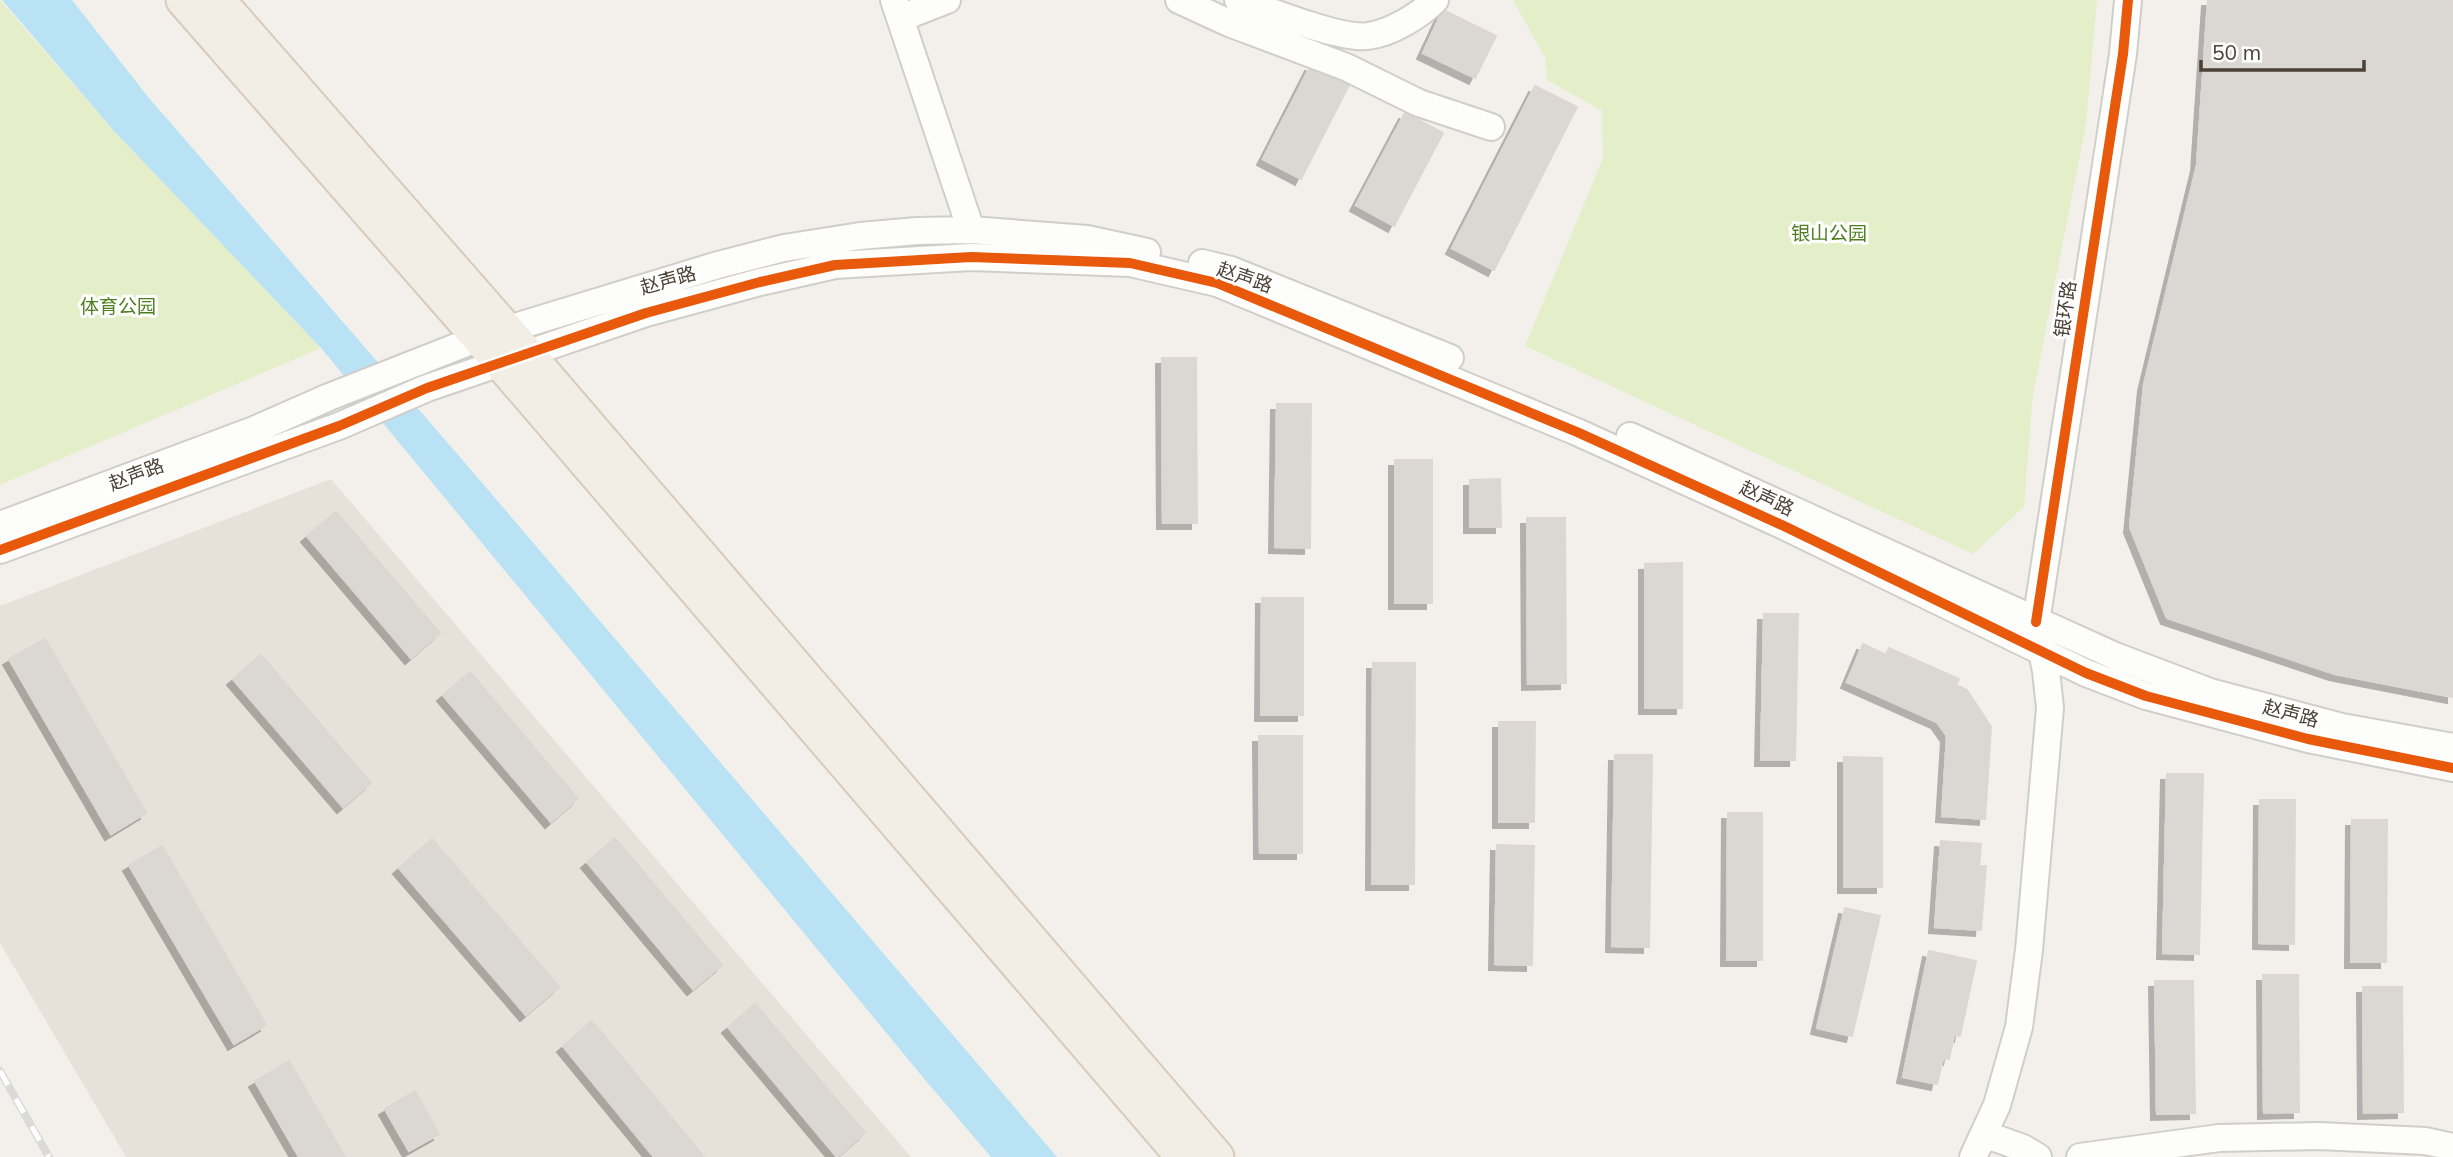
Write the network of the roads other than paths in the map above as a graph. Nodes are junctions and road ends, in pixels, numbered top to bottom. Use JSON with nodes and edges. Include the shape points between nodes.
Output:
{"nodes":[{"id":1,"x":183,"y":0,"type":"edge"},
{"id":2,"x":218,"y":0,"type":"edge"},
{"id":3,"x":947,"y":0,"type":"edge"},
{"id":4,"x":1179,"y":0,"type":"edge"},
{"id":5,"x":1238,"y":0,"type":"edge"},
{"id":6,"x":1434,"y":0,"type":"edge"},
{"id":7,"x":2128,"y":0,"type":"edge"},
{"id":8,"x":898,"y":9,"type":"edge"},
{"id":9,"x":1491,"y":127,"type":"dead end"},
{"id":10,"x":971,"y":230,"type":"junction"},
{"id":11,"x":503,"y":346,"type":"junction"},
{"id":12,"x":0,"y":525,"type":"edge"},
{"id":13,"x":0,"y":550,"type":"edge"},
{"id":14,"x":2036,"y":622,"type":"junction"},
{"id":15,"x":2042,"y":651,"type":"junction"},
{"id":16,"x":2453,"y":747,"type":"edge"},
{"id":17,"x":2453,"y":768,"type":"edge"},
{"id":18,"x":1979,"y":1145,"type":"edge"},
{"id":19,"x":2453,"y":1147,"type":"edge"},
{"id":20,"x":1183,"y":1157,"type":"edge"},
{"id":21,"x":1217,"y":1157,"type":"edge"},
{"id":22,"x":2038,"y":1157,"type":"edge"},
{"id":23,"x":2080,"y":1157,"type":"edge"}],
"edges":[{"from":1,"to":11,"type":"main road"},
{"from":2,"to":11,"type":"main road"},
{"from":3,"to":8,"type":"street"},
{"from":4,"to":9,"type":"street","via":[[1346,67],[1419,103]]},
{"from":5,"to":6,"type":"street","via":[[1342,34],[1367,37],[1386,32]]},
{"from":7,"to":14,"type":"street","name":"银环路"},
{"from":8,"to":10,"type":"street"},
{"from":10,"to":11,"type":"street","name":"赵声路","via":[[860,236],[784,248],[719,265]]},
{"from":10,"to":14,"type":"street","name":"赵声路","via":[[1087,239],[1231,270],[1453,359],[1707,470]]},
{"from":11,"to":12,"type":"street","name":"赵声路","via":[[329,397],[254,430]]},
{"from":11,"to":13,"type":"street","via":[[427,388],[339,426]]},
{"from":11,"to":15,"type":"street","via":[[835,265],[971,257],[1130,264],[1217,283],[1439,373],[1772,520]]},
{"from":11,"to":20,"type":"main road"},
{"from":11,"to":21,"type":"main road"},
{"from":14,"to":15,"type":"street"},
{"from":14,"to":16,"type":"street","name":"赵声路","via":[[2210,692],[2342,727]]},
{"from":15,"to":17,"type":"street","via":[[2147,696],[2308,739]]},
{"from":15,"to":18,"type":"street","via":[[2050,708],[2029,950],[2019,1027],[1997,1105]]},
{"from":18,"to":22,"type":"street","via":[[2023,1148]]},
{"from":19,"to":23,"type":"street","via":[[2425,1141],[2319,1136],[2231,1137]]}]}
